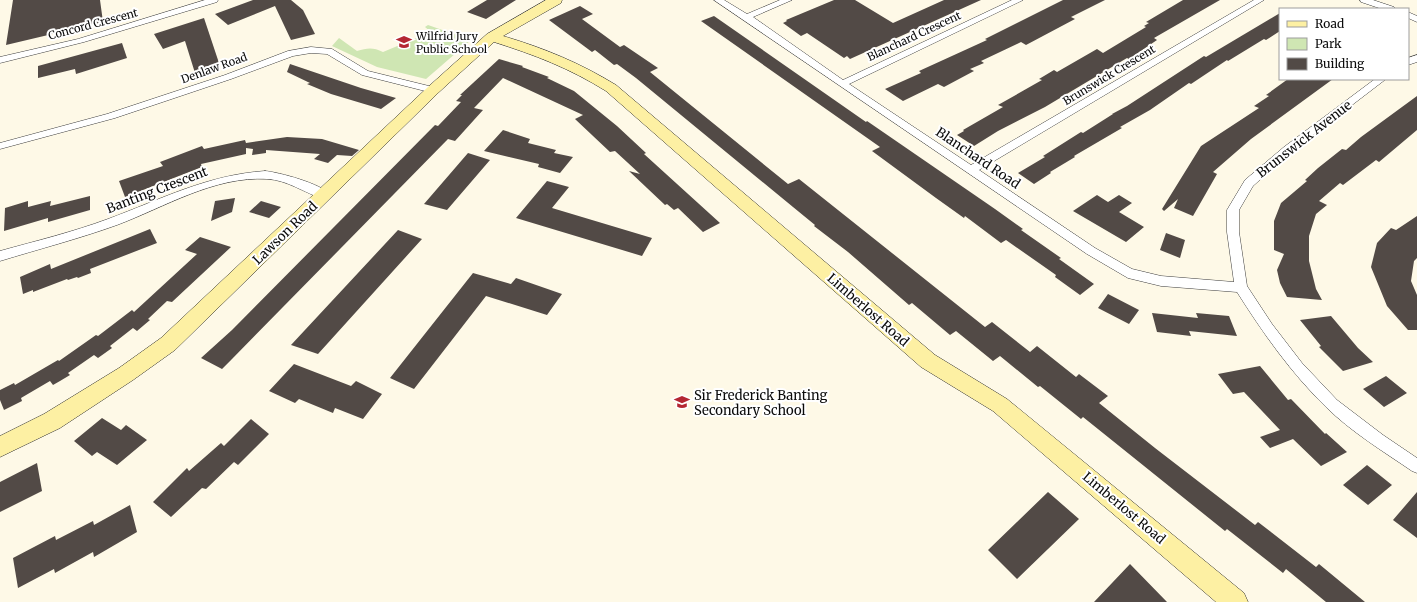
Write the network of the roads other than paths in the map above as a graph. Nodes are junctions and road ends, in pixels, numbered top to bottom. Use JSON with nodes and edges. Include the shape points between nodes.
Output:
{"nodes":[{"id":1,"x":214,"y":0,"type":"edge"},
{"id":2,"x":556,"y":0,"type":"edge"},
{"id":3,"x":718,"y":0,"type":"edge"},
{"id":4,"x":788,"y":0,"type":"edge"},
{"id":5,"x":1019,"y":0,"type":"edge"},
{"id":6,"x":1260,"y":0,"type":"edge"},
{"id":7,"x":1364,"y":0,"type":"edge"},
{"id":8,"x":1388,"y":8,"type":"edge"},
{"id":9,"x":746,"y":17,"type":"junction"},
{"id":10,"x":492,"y":37,"type":"junction"},
{"id":11,"x":0,"y":60,"type":"edge"},
{"id":12,"x":1380,"y":80,"type":"edge"},
{"id":13,"x":842,"y":84,"type":"junction"},
{"id":14,"x":433,"y":90,"type":"junction"},
{"id":15,"x":0,"y":146,"type":"edge"},
{"id":16,"x":971,"y":170,"type":"junction"},
{"id":17,"x":324,"y":195,"type":"junction"},
{"id":18,"x":0,"y":256,"type":"edge"},
{"id":19,"x":1241,"y":287,"type":"junction"},
{"id":20,"x":0,"y":447,"type":"edge"},
{"id":21,"x":1417,"y":466,"type":"edge"},
{"id":22,"x":1235,"y":602,"type":"edge"}],
"edges":[{"from":1,"to":11,"type":"street","name":"Concord Crescent","via":[[129,28]]},
{"from":2,"to":10,"type":"street","name":"Lawson Road"},
{"from":3,"to":9,"type":"street","name":"Blanchard Road"},
{"from":4,"to":9,"type":"street"},
{"from":5,"to":13,"type":"street","name":"Blanchard Crescent"},
{"from":6,"to":16,"type":"street","name":"Brunswick Crescent"},
{"from":7,"to":8,"type":"street"},
{"from":9,"to":13,"type":"street","name":"Blanchard Road"},
{"from":10,"to":14,"type":"street","name":"Lawson Road"},
{"from":10,"to":22,"type":"street","name":"Limberlost Road","via":[[538,51],[585,72],[611,88],[928,361],[1000,406]]},
{"from":12,"to":19,"type":"street","name":"Brunswick Avenue","via":[[1288,149],[1249,183],[1233,210],[1233,232]]},
{"from":13,"to":16,"type":"street","name":"Blanchard Road"},
{"from":14,"to":15,"type":"street","name":"Denlaw Road","via":[[365,73],[329,51],[312,50],[290,53],[228,77],[111,116]]},
{"from":14,"to":17,"type":"street","name":"Lawson Road"},
{"from":16,"to":19,"type":"street","name":"Blanchard Road","via":[[1128,273],[1161,281]]},
{"from":17,"to":18,"type":"street","name":"Banting Crescent","via":[[308,185],[267,174],[236,176],[202,186],[93,230]]},
{"from":17,"to":20,"type":"street","name":"Lawson Road","via":[[168,344],[52,421]]},
{"from":19,"to":21,"type":"street","name":"Brunswick Avenue","via":[[1267,328],[1297,367],[1332,404]]}]}
